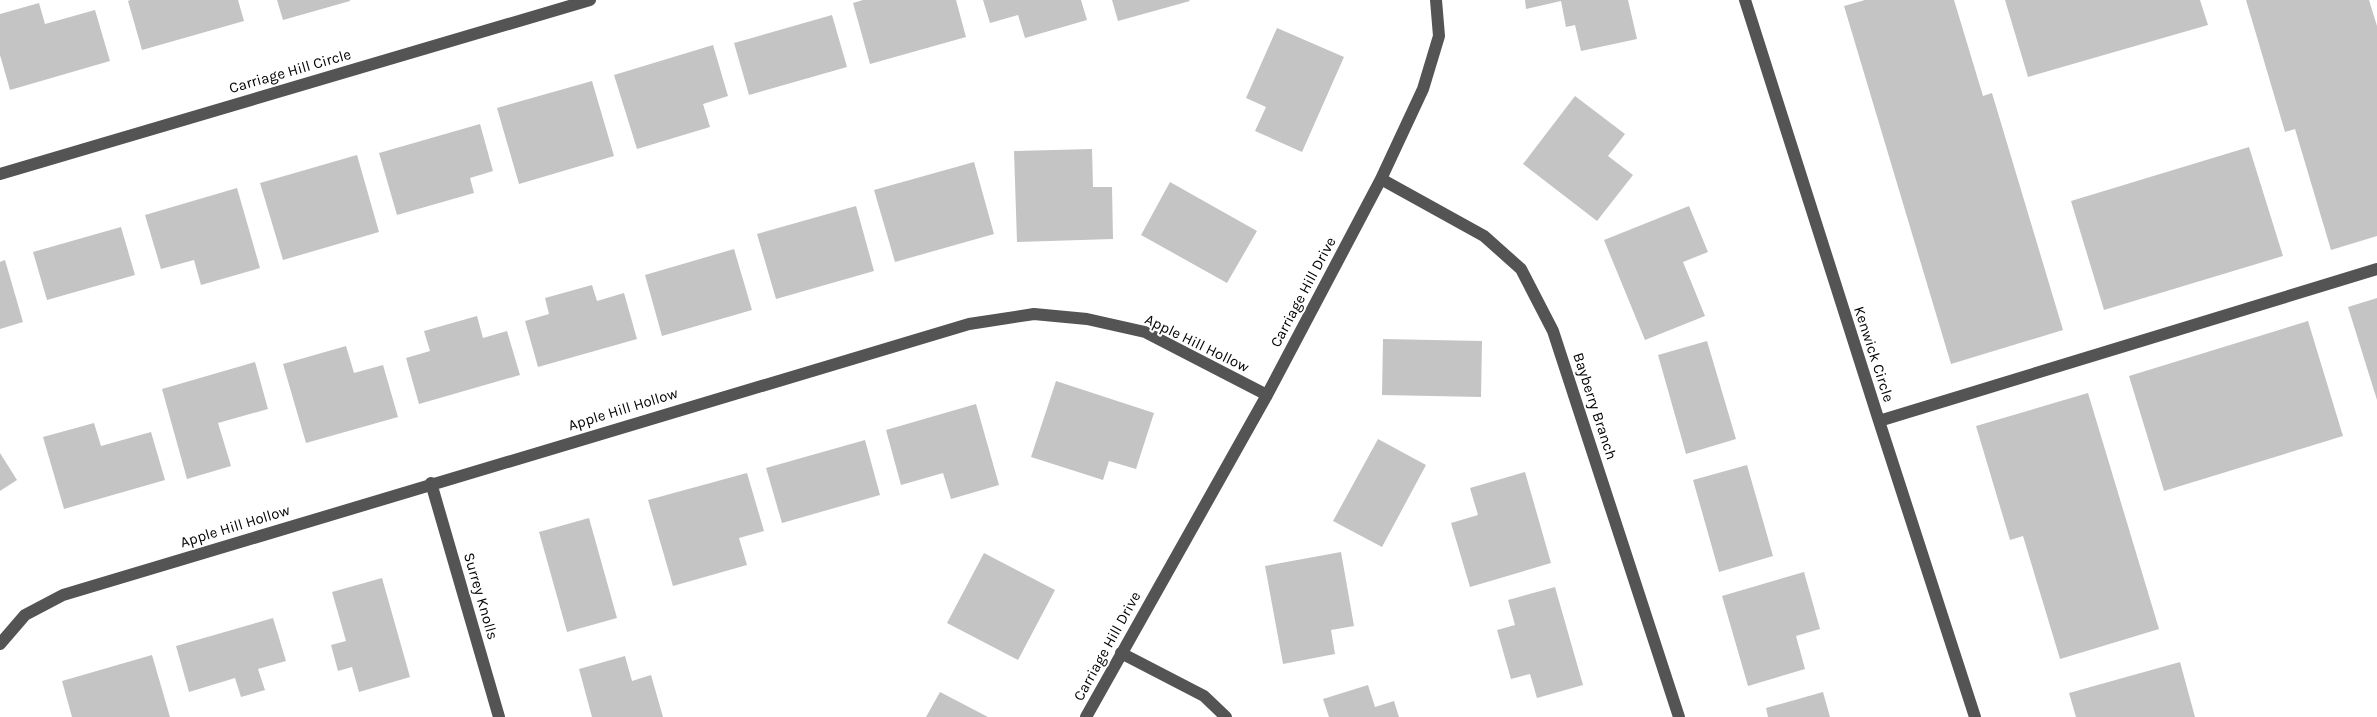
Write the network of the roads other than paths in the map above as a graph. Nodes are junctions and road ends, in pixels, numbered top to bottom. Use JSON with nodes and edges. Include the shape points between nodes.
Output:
{"nodes":[{"id":1,"x":590,"y":0,"type":"edge"},
{"id":2,"x":1436,"y":0,"type":"edge"},
{"id":3,"x":1745,"y":0,"type":"edge"},
{"id":4,"x":0,"y":174,"type":"edge"},
{"id":5,"x":1381,"y":179,"type":"junction"},
{"id":6,"x":2377,"y":269,"type":"edge"},
{"id":7,"x":1267,"y":396,"type":"junction"},
{"id":8,"x":1879,"y":421,"type":"junction"},
{"id":9,"x":431,"y":483,"type":"junction"},
{"id":10,"x":0,"y":644,"type":"edge"},
{"id":11,"x":1121,"y":653,"type":"junction"},
{"id":12,"x":499,"y":717,"type":"edge"},
{"id":13,"x":1086,"y":717,"type":"edge"},
{"id":14,"x":1226,"y":717,"type":"edge"},
{"id":15,"x":1680,"y":717,"type":"edge"},
{"id":16,"x":1976,"y":717,"type":"edge"}],
"edges":[{"from":1,"to":4,"type":"street","name":"Carriage Hill Circle"},
{"from":2,"to":5,"type":"street","name":"Carriage Hill Drive","via":[[1439,36],[1423,90]]},
{"from":3,"to":8,"type":"street","name":"Kenwick Circle"},
{"from":5,"to":7,"type":"street","name":"Carriage Hill Drive"},
{"from":5,"to":15,"type":"street","name":"Bayberry Branch","via":[[1484,236],[1521,270],[1554,331]]},
{"from":6,"to":8,"type":"street"},
{"from":7,"to":9,"type":"street","name":"Apple Hill Hollow","via":[[1145,332],[1087,318],[1034,314],[969,324]]},
{"from":7,"to":11,"type":"street","name":"Carriage Hill Drive"},
{"from":8,"to":16,"type":"street","name":"Kenwick Circle"},
{"from":9,"to":10,"type":"street","name":"Apple Hill Hollow","via":[[63,595],[26,615]]},
{"from":9,"to":12,"type":"street","name":"Surrey Knolls"},
{"from":11,"to":13,"type":"street","name":"Carriage Hill Drive"},
{"from":11,"to":14,"type":"street","via":[[1204,696]]}]}
